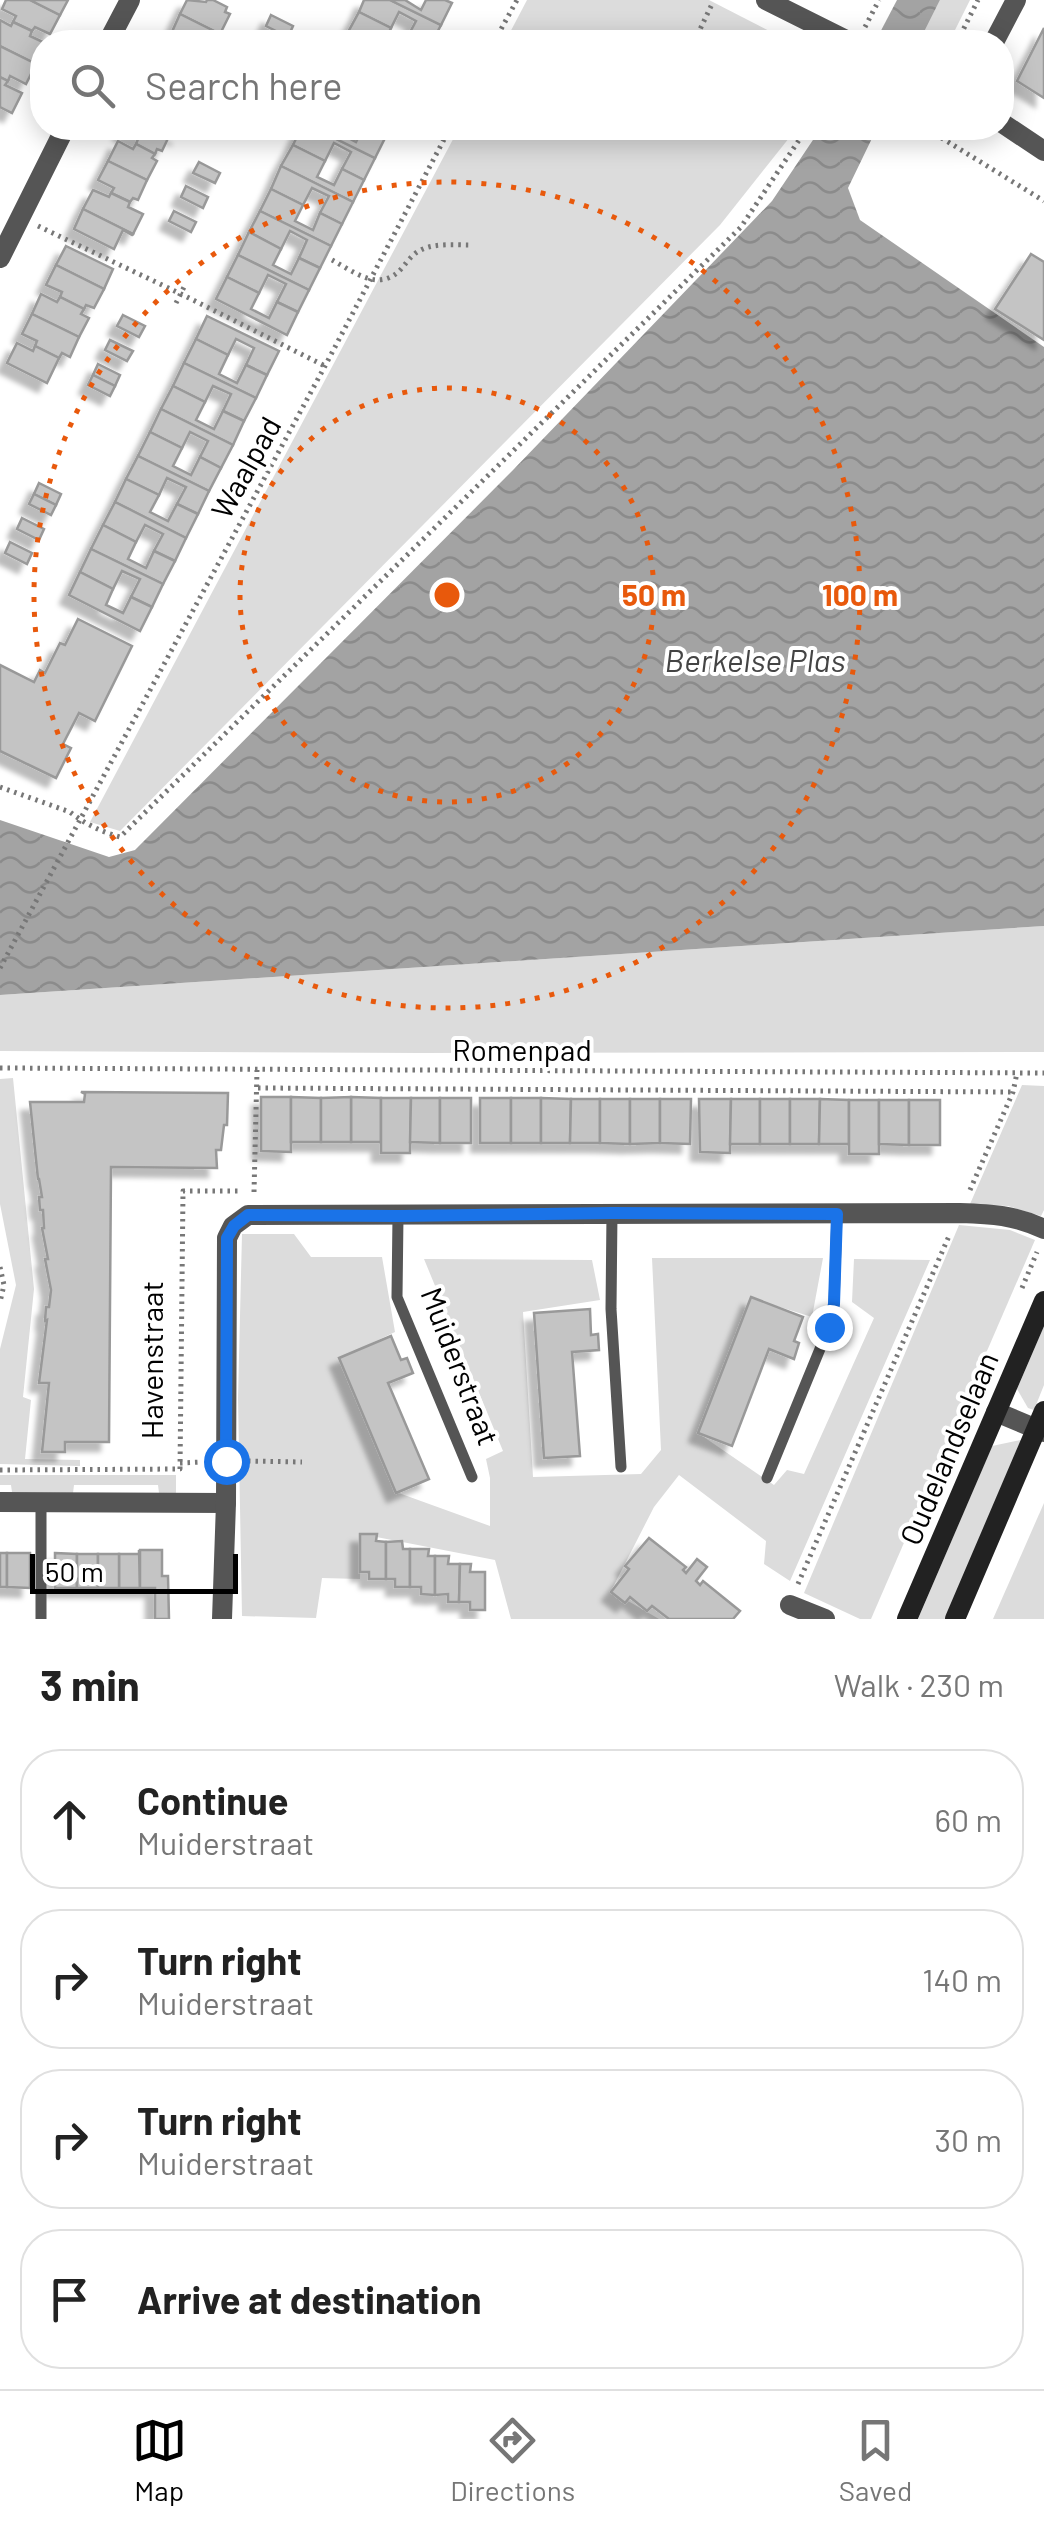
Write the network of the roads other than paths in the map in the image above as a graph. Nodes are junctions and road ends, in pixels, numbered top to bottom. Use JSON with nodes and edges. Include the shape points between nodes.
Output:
{"nodes":[{"id":1,"x":130,"y":0,"type":"edge"},
{"id":2,"x":766,"y":0,"type":"edge"},
{"id":3,"x":1016,"y":0,"type":"edge"},
{"id":4,"x":114,"y":30,"type":"edge"},
{"id":5,"x":844,"y":30,"type":"edge"},
{"id":6,"x":1000,"y":30,"type":"edge"},
{"id":7,"x":1014,"y":131,"type":"edge"},
{"id":8,"x":59,"y":140,"type":"edge"},
{"id":9,"x":1044,"y":150,"type":"edge"},
{"id":10,"x":0,"y":258,"type":"edge"},
{"id":11,"x":612,"y":1213,"type":"junction"},
{"id":12,"x":837,"y":1214,"type":"junction"},
{"id":13,"x":398,"y":1216,"type":"junction"},
{"id":14,"x":1044,"y":1229,"type":"edge"},
{"id":15,"x":1044,"y":1301,"type":"edge"},
{"id":16,"x":996,"y":1412,"type":"junction"},
{"id":17,"x":1042,"y":1424,"type":"edge"},
{"id":18,"x":622,"y":1466,"type":"dead end"},
{"id":19,"x":472,"y":1477,"type":"dead end"},
{"id":20,"x":767,"y":1478,"type":"dead end"},
{"id":21,"x":0,"y":1502,"type":"edge"},
{"id":22,"x":41,"y":1502,"type":"junction"},
{"id":23,"x":226,"y":1503,"type":"junction"},
{"id":24,"x":790,"y":1604,"type":"road end"},
{"id":25,"x":41,"y":1619,"type":"edge"},
{"id":26,"x":222,"y":1619,"type":"edge"},
{"id":27,"x":825,"y":1619,"type":"edge"},
{"id":28,"x":908,"y":1619,"type":"edge"},
{"id":29,"x":954,"y":1619,"type":"edge"}],
"edges":[{"from":1,"to":4,"type":"street"},
{"from":2,"to":5,"type":"street"},
{"from":3,"to":6,"type":"street"},
{"from":7,"to":9,"type":"street"},
{"from":8,"to":10,"type":"street"},
{"from":11,"to":12,"type":"street"},
{"from":11,"to":13,"type":"street"},
{"from":11,"to":18,"type":"lane"},
{"from":12,"to":14,"type":"street","via":[[1002,1214]]},
{"from":12,"to":20,"type":"lane","via":[[829,1327]]},
{"from":13,"to":19,"type":"lane","name":"Muiderstraat","via":[[397,1297]]},
{"from":13,"to":23,"type":"street","via":[[248,1215],[234,1226],[227,1238]]},
{"from":15,"to":16,"type":"street","name":"Oudelandselaan"},
{"from":16,"to":17,"type":"street"},
{"from":16,"to":28,"type":"street","name":"Oudelandselaan"},
{"from":17,"to":29,"type":"street"},
{"from":21,"to":22,"type":"street"},
{"from":22,"to":23,"type":"street"},
{"from":22,"to":25,"type":"lane"},
{"from":23,"to":26,"type":"street"},
{"from":24,"to":27,"type":"street"}]}
